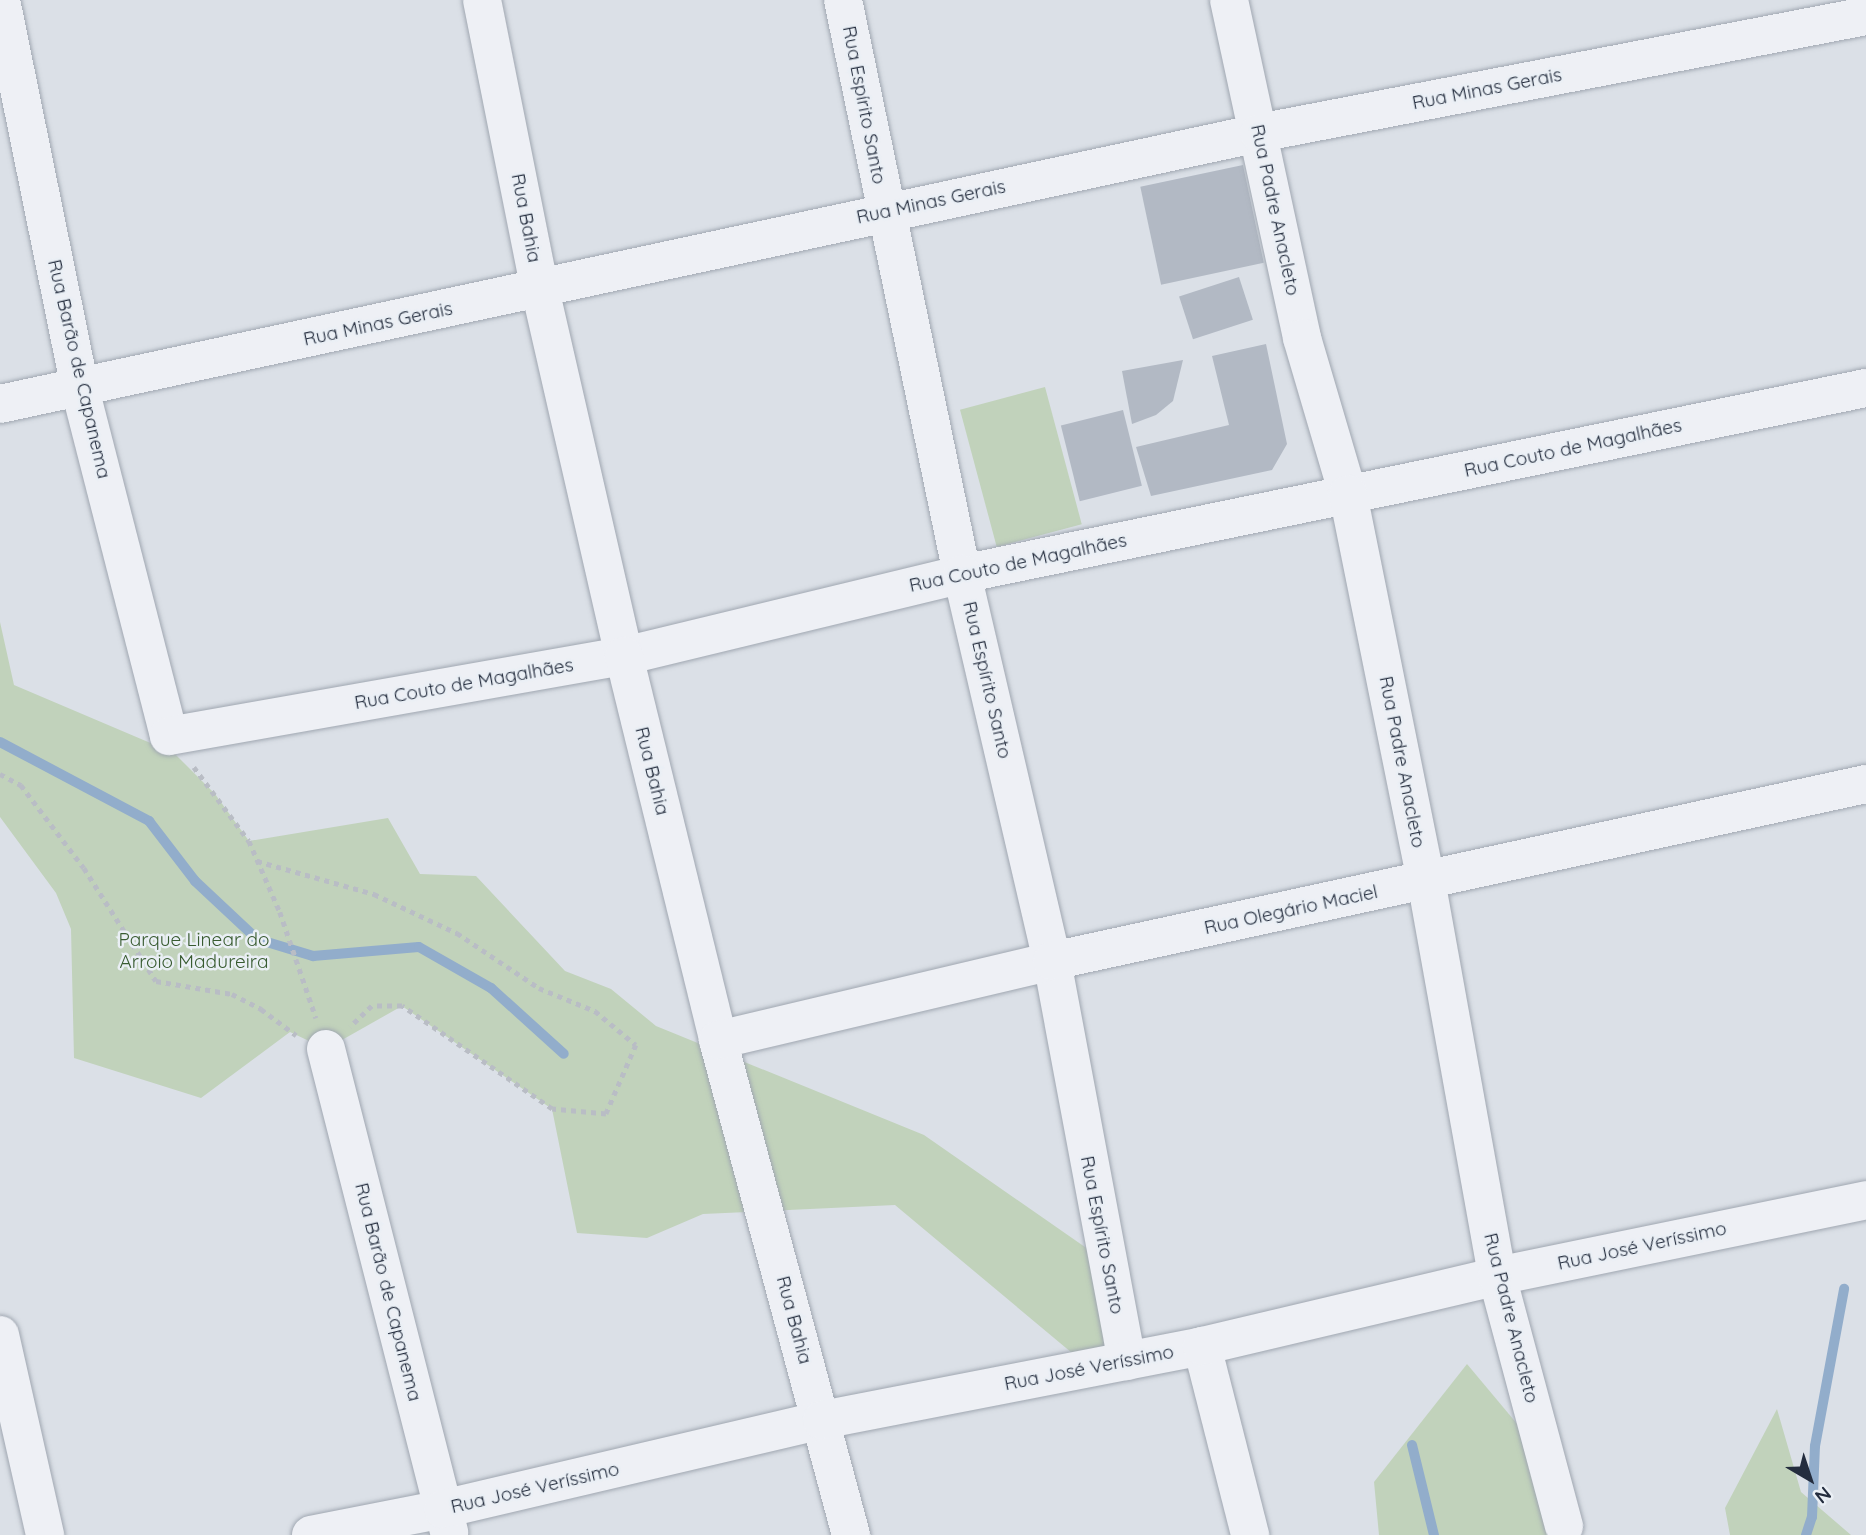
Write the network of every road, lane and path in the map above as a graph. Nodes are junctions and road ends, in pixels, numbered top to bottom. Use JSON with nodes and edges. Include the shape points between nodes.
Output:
{"nodes":[{"id":1,"x":482,"y":0,"type":"edge"},
{"id":2,"x":843,"y":0,"type":"edge"},
{"id":3,"x":1229,"y":0,"type":"edge"},
{"id":4,"x":6,"y":2,"type":"edge"},
{"id":5,"x":1866,"y":16,"type":"edge"},
{"id":6,"x":1259,"y":133,"type":"junction"},
{"id":7,"x":886,"y":211,"type":"junction"},
{"id":8,"x":540,"y":289,"type":"junction"},
{"id":9,"x":1866,"y":388,"type":"edge"},
{"id":10,"x":80,"y":389,"type":"junction"},
{"id":11,"x":0,"y":404,"type":"edge"},
{"id":12,"x":1348,"y":494,"type":"junction"},
{"id":13,"x":962,"y":574,"type":"junction"},
{"id":14,"x":624,"y":656,"type":"junction"},
{"id":15,"x":169,"y":736,"type":"junction"},
{"id":16,"x":0,"y":774,"type":"edge"},
{"id":17,"x":1866,"y":784,"type":"edge"},
{"id":18,"x":257,"y":861,"type":"junction"},
{"id":19,"x":1426,"y":880,"type":"junction"},
{"id":20,"x":1052,"y":961,"type":"junction"},
{"id":21,"x":718,"y":1040,"type":"junction"},
{"id":22,"x":326,"y":1049,"type":"junction"},
{"id":23,"x":1866,"y":1200,"type":"edge"},
{"id":24,"x":1497,"y":1276,"type":"junction"},
{"id":25,"x":0,"y":1335,"type":"edge"},
{"id":26,"x":1202,"y":1346,"type":"junction"},
{"id":27,"x":1127,"y":1361,"type":"junction"},
{"id":28,"x":821,"y":1420,"type":"junction"},
{"id":29,"x":446,"y":1522,"type":"edge"},
{"id":30,"x":1564,"y":1526,"type":"dead end"},
{"id":31,"x":44,"y":1535,"type":"edge"},
{"id":32,"x":311,"y":1535,"type":"edge"},
{"id":33,"x":850,"y":1535,"type":"edge"},
{"id":34,"x":1250,"y":1535,"type":"edge"}],
"edges":[{"from":1,"to":8,"type":"street","name":"Rua Bahia"},
{"from":2,"to":7,"type":"street","name":"Rua Espírito Santo"},
{"from":3,"to":6,"type":"street","name":"Rua Padre Anacleto"},
{"from":4,"to":10,"type":"street","name":"Rua Barão de Capanema"},
{"from":5,"to":6,"type":"street","name":"Rua Minas Gerais"},
{"from":6,"to":7,"type":"street","name":"Rua Minas Gerais"},
{"from":6,"to":12,"type":"street","name":"Rua Padre Anacleto","via":[[1303,338]]},
{"from":7,"to":8,"type":"street","name":"Rua Minas Gerais"},
{"from":7,"to":13,"type":"street","name":"Rua Espírito Santo"},
{"from":8,"to":10,"type":"street","name":"Rua Minas Gerais"},
{"from":8,"to":14,"type":"street","name":"Rua Bahia"},
{"from":9,"to":12,"type":"street","name":"Rua Couto de Magalhães"},
{"from":10,"to":11,"type":"street","name":"Rua Minas Gerais"},
{"from":10,"to":15,"type":"street","name":"Rua Barão de Capanema"},
{"from":12,"to":13,"type":"street","name":"Rua Couto de Magalhães"},
{"from":12,"to":19,"type":"street","name":"Rua Padre Anacleto"},
{"from":13,"to":14,"type":"street","name":"Rua Couto de Magalhães"},
{"from":13,"to":20,"type":"street","name":"Rua Espírito Santo"},
{"from":14,"to":15,"type":"street","name":"Rua Couto de Magalhães"},
{"from":14,"to":21,"type":"street","name":"Rua Bahia"},
{"from":15,"to":18,"type":"path","via":[[249,841]]},
{"from":16,"to":22,"type":"path","via":[[21,785],[84,868],[156,981],[232,994],[290,1032]]},
{"from":17,"to":19,"type":"street","name":"Rua Olegário Maciel"},
{"from":18,"to":22,"type":"path","via":[[280,912]]},
{"from":18,"to":22,"type":"path","via":[[374,894],[457,933],[539,988],[595,1012],[636,1045],[606,1114],[552,1110],[402,1006],[372,1006]]},
{"from":19,"to":20,"type":"street","name":"Rua Olegário Maciel"},
{"from":19,"to":24,"type":"street","name":"Rua Padre Anacleto"},
{"from":20,"to":21,"type":"street","name":"Rua Olegário Maciel"},
{"from":20,"to":27,"type":"street","name":"Rua Espírito Santo"},
{"from":21,"to":28,"type":"street","name":"Rua Bahia"},
{"from":22,"to":29,"type":"street","name":"Rua Barão de Capanema"},
{"from":23,"to":24,"type":"street","name":"Rua José Veríssimo"},
{"from":24,"to":26,"type":"street","name":"Rua José Veríssimo"},
{"from":24,"to":30,"type":"street","name":"Rua Padre Anacleto"},
{"from":25,"to":31,"type":"street"},
{"from":26,"to":27,"type":"street","name":"Rua José Veríssimo"},
{"from":26,"to":34,"type":"street"},
{"from":27,"to":28,"type":"street","name":"Rua José Veríssimo"},
{"from":28,"to":29,"type":"street","name":"Rua José Veríssimo"},
{"from":28,"to":33,"type":"street","name":"Rua Bahia"},
{"from":29,"to":32,"type":"street","name":"Rua José Veríssimo"}]}
